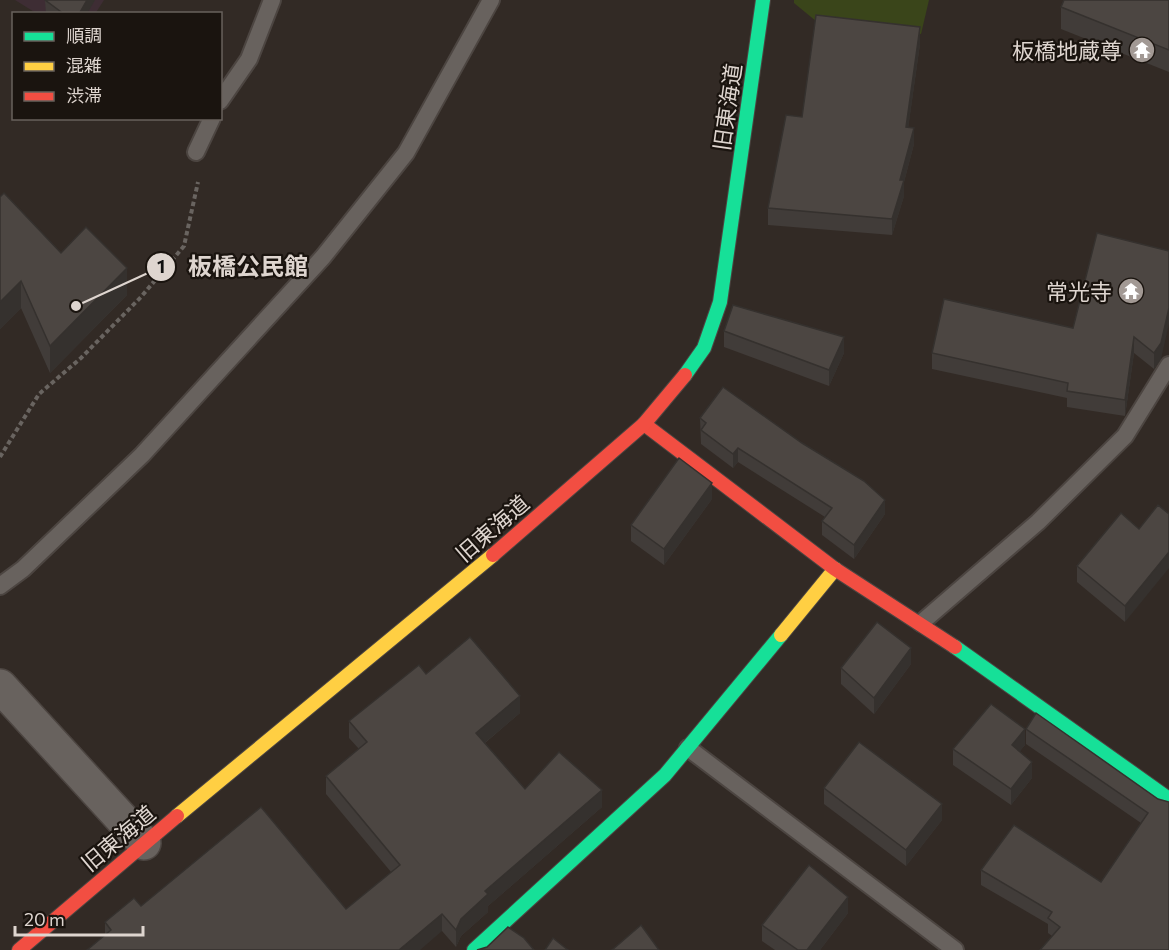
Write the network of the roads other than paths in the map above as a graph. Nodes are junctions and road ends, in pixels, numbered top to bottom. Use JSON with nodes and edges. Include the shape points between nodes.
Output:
{"nodes":[{"id":1,"x":272,"y":0,"type":"edge"},
{"id":2,"x":491,"y":0,"type":"edge"},
{"id":3,"x":764,"y":0,"type":"edge"},
{"id":4,"x":222,"y":98,"type":"edge"},
{"id":5,"x":211,"y":120,"type":"edge"},
{"id":6,"x":196,"y":152,"type":"road end"},
{"id":7,"x":1169,"y":365,"type":"edge"},
{"id":8,"x":644,"y":424,"type":"junction"},
{"id":9,"x":835,"y":569,"type":"junction"},
{"id":10,"x":0,"y":586,"type":"edge"},
{"id":11,"x":921,"y":623,"type":"junction"},
{"id":12,"x":0,"y":686,"type":"edge"},
{"id":13,"x":688,"y":748,"type":"junction"},
{"id":14,"x":1169,"y":799,"type":"edge"},
{"id":15,"x":144,"y":843,"type":"junction"},
{"id":16,"x":19,"y":950,"type":"edge"},
{"id":17,"x":474,"y":950,"type":"edge"},
{"id":18,"x":955,"y":950,"type":"edge"}],
"edges":[{"from":1,"to":4,"type":"lane","via":[[249,59]]},
{"from":2,"to":10,"type":"lane","via":[[406,153],[322,257],[142,455],[23,569]]},
{"from":3,"to":8,"type":"street","name":"旧東海道","via":[[720,302],[704,348]]},
{"from":5,"to":6,"type":"lane"},
{"from":7,"to":11,"type":"lane","via":[[1125,436],[1038,522]]},
{"from":8,"to":9,"type":"street"},
{"from":8,"to":15,"type":"street","name":"旧東海道","via":[[455,587]]},
{"from":9,"to":11,"type":"street"},
{"from":9,"to":13,"type":"street"},
{"from":11,"to":14,"type":"street"},
{"from":12,"to":15,"type":"street"},
{"from":13,"to":17,"type":"street","via":[[664,775]]},
{"from":13,"to":18,"type":"lane"},
{"from":15,"to":16,"type":"street","name":"旧東海道"}]}
